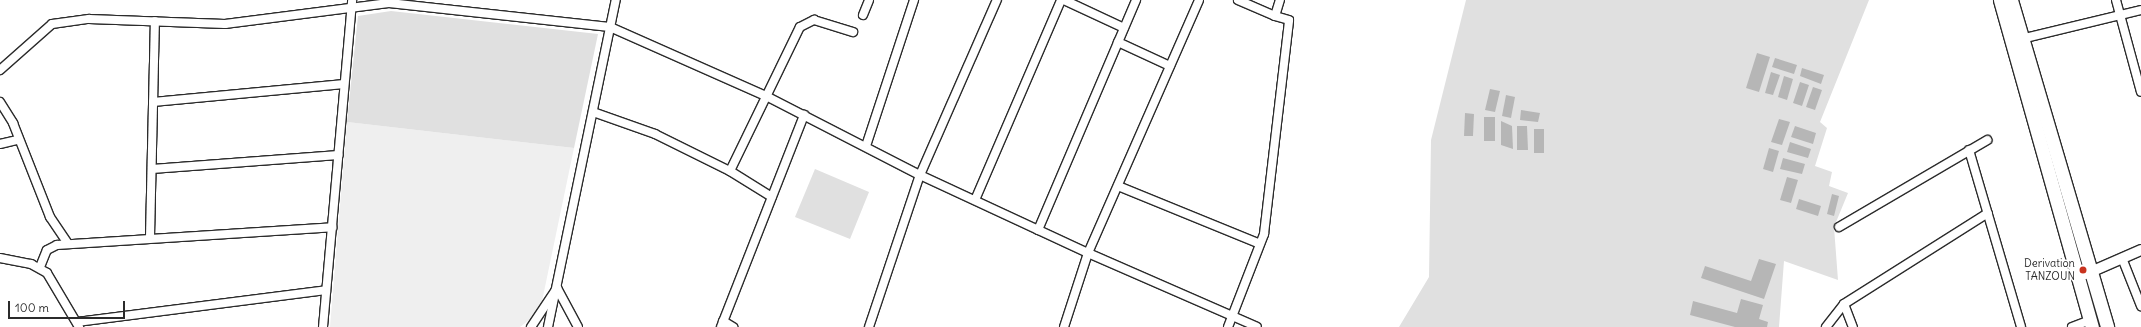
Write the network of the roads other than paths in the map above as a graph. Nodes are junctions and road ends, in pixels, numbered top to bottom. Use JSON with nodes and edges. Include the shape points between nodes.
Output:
{"nodes":[{"id":1,"x":616,"y":0,"type":"edge"},
{"id":2,"x":869,"y":0,"type":"edge"},
{"id":3,"x":914,"y":0,"type":"edge"},
{"id":4,"x":1061,"y":0,"type":"edge"},
{"id":5,"x":1064,"y":0,"type":"edge"},
{"id":6,"x":1136,"y":0,"type":"edge"},
{"id":7,"x":1199,"y":0,"type":"edge"},
{"id":8,"x":1238,"y":0,"type":"edge"},
{"id":9,"x":1280,"y":0,"type":"edge"},
{"id":10,"x":2000,"y":0,"type":"edge"},
{"id":11,"x":2011,"y":0,"type":"edge"},
{"id":12,"x":2116,"y":0,"type":"edge"},
{"id":13,"x":995,"y":1,"type":"edge"},
{"id":14,"x":352,"y":3,"type":"edge"},
{"id":15,"x":2141,"y":10,"type":"edge"},
{"id":16,"x":863,"y":15,"type":"dead end"},
{"id":17,"x":2120,"y":15,"type":"junction"},
{"id":18,"x":1276,"y":16,"type":"junction"},
{"id":19,"x":155,"y":21,"type":"junction"},
{"id":20,"x":610,"y":27,"type":"junction"},
{"id":21,"x":1124,"y":28,"type":"junction"},
{"id":22,"x":853,"y":32,"type":"dead end"},
{"id":23,"x":2021,"y":39,"type":"junction"},
{"id":24,"x":1118,"y":42,"type":"junction"},
{"id":25,"x":1170,"y":66,"type":"junction"},
{"id":26,"x":0,"y":70,"type":"edge"},
{"id":27,"x":344,"y":84,"type":"junction"},
{"id":28,"x":2141,"y":91,"type":"edge"},
{"id":29,"x":766,"y":96,"type":"junction"},
{"id":30,"x":0,"y":102,"type":"edge"},
{"id":31,"x":153,"y":102,"type":"junction"},
{"id":32,"x":593,"y":112,"type":"junction"},
{"id":33,"x":804,"y":115,"type":"junction"},
{"id":34,"x":18,"y":140,"type":"junction"},
{"id":35,"x":1987,"y":140,"type":"dead end"},
{"id":36,"x":0,"y":144,"type":"edge"},
{"id":37,"x":866,"y":146,"type":"junction"},
{"id":38,"x":1970,"y":150,"type":"junction"},
{"id":39,"x":338,"y":155,"type":"junction"},
{"id":40,"x":152,"y":169,"type":"junction"},
{"id":41,"x":730,"y":171,"type":"junction"},
{"id":42,"x":920,"y":175,"type":"junction"},
{"id":43,"x":1118,"y":186,"type":"junction"},
{"id":44,"x":772,"y":197,"type":"junction"},
{"id":45,"x":975,"y":200,"type":"junction"},
{"id":46,"x":1988,"y":213,"type":"junction"},
{"id":47,"x":332,"y":227,"type":"junction"},
{"id":48,"x":1839,"y":227,"type":"dead end"},
{"id":49,"x":1038,"y":230,"type":"junction"},
{"id":50,"x":150,"y":237,"type":"junction"},
{"id":51,"x":68,"y":244,"type":"junction"},
{"id":52,"x":1260,"y":244,"type":"junction"},
{"id":53,"x":2141,"y":250,"type":"edge"},
{"id":54,"x":1088,"y":253,"type":"junction"},
{"id":55,"x":0,"y":258,"type":"edge"},
{"id":56,"x":2122,"y":258,"type":"junction"},
{"id":57,"x":40,"y":267,"type":"junction"},
{"id":58,"x":2091,"y":271,"type":"junction"},
{"id":59,"x":2078,"y":277,"type":"junction"},
{"id":60,"x":557,"y":288,"type":"junction"},
{"id":61,"x":326,"y":290,"type":"junction"},
{"id":62,"x":1844,"y":304,"type":"junction"},
{"id":63,"x":2141,"y":306,"type":"edge"},
{"id":64,"x":1232,"y":316,"type":"junction"},
{"id":65,"x":2091,"y":323,"type":"edge"},
{"id":66,"x":722,"y":324,"type":"edge"},
{"id":67,"x":78,"y":325,"type":"edge"},
{"id":68,"x":323,"y":327,"type":"edge"},
{"id":69,"x":531,"y":327,"type":"edge"},
{"id":70,"x":548,"y":327,"type":"edge"},
{"id":71,"x":578,"y":327,"type":"edge"},
{"id":72,"x":733,"y":327,"type":"edge"},
{"id":73,"x":869,"y":327,"type":"edge"},
{"id":74,"x":1064,"y":327,"type":"edge"},
{"id":75,"x":1228,"y":327,"type":"edge"},
{"id":76,"x":1257,"y":327,"type":"edge"},
{"id":77,"x":1826,"y":327,"type":"edge"},
{"id":78,"x":1853,"y":327,"type":"edge"},
{"id":79,"x":2021,"y":327,"type":"edge"},
{"id":80,"x":2072,"y":327,"type":"edge"},
{"id":81,"x":2107,"y":327,"type":"edge"}],
"edges":[{"from":1,"to":20,"type":"street"},
{"from":2,"to":16,"type":"street"},
{"from":3,"to":37,"type":"street"},
{"from":4,"to":45,"type":"street"},
{"from":5,"to":21,"type":"street"},
{"from":6,"to":21,"type":"street"},
{"from":7,"to":25,"type":"street"},
{"from":8,"to":18,"type":"street"},
{"from":9,"to":18,"type":"street"},
{"from":10,"to":59,"type":"highway"},
{"from":11,"to":23,"type":"highway"},
{"from":12,"to":17,"type":"street"},
{"from":13,"to":42,"type":"street"},
{"from":14,"to":19,"type":"street","via":[[225,24]]},
{"from":14,"to":20,"type":"street","via":[[389,3]]},
{"from":14,"to":27,"type":"street"},
{"from":15,"to":17,"type":"street"},
{"from":17,"to":23,"type":"street"},
{"from":17,"to":28,"type":"street"},
{"from":18,"to":52,"type":"street","via":[[1289,20]]},
{"from":19,"to":26,"type":"street","via":[[111,18],[52,24]]},
{"from":19,"to":31,"type":"street"},
{"from":20,"to":29,"type":"street"},
{"from":20,"to":32,"type":"street"},
{"from":21,"to":24,"type":"street"},
{"from":22,"to":29,"type":"street","via":[[808,21],[790,42]]},
{"from":23,"to":58,"type":"highway"},
{"from":24,"to":25,"type":"street"},
{"from":24,"to":49,"type":"street"},
{"from":25,"to":43,"type":"street"},
{"from":27,"to":31,"type":"street"},
{"from":27,"to":39,"type":"street"},
{"from":29,"to":33,"type":"street"},
{"from":29,"to":41,"type":"street"},
{"from":30,"to":34,"type":"street"},
{"from":31,"to":40,"type":"street"},
{"from":32,"to":41,"type":"street","via":[[655,134]]},
{"from":32,"to":60,"type":"street"},
{"from":33,"to":37,"type":"street"},
{"from":33,"to":44,"type":"street"},
{"from":34,"to":36,"type":"street"},
{"from":34,"to":51,"type":"street","via":[[50,217]]},
{"from":35,"to":38,"type":"street"},
{"from":37,"to":42,"type":"street"},
{"from":38,"to":46,"type":"street"},
{"from":38,"to":48,"type":"street"},
{"from":39,"to":40,"type":"street"},
{"from":39,"to":47,"type":"street"},
{"from":40,"to":50,"type":"street"},
{"from":41,"to":44,"type":"street"},
{"from":42,"to":45,"type":"street"},
{"from":42,"to":73,"type":"street"},
{"from":43,"to":52,"type":"street"},
{"from":43,"to":54,"type":"street"},
{"from":44,"to":66,"type":"street"},
{"from":45,"to":49,"type":"street"},
{"from":46,"to":62,"type":"street"},
{"from":46,"to":79,"type":"street"},
{"from":47,"to":50,"type":"street"},
{"from":47,"to":61,"type":"street"},
{"from":49,"to":54,"type":"street"},
{"from":50,"to":51,"type":"street"},
{"from":51,"to":57,"type":"street","via":[[47,250]]},
{"from":52,"to":64,"type":"street"},
{"from":53,"to":56,"type":"street"},
{"from":54,"to":64,"type":"street"},
{"from":54,"to":74,"type":"street"},
{"from":55,"to":57,"type":"street"},
{"from":56,"to":58,"type":"street"},
{"from":56,"to":63,"type":"street"},
{"from":57,"to":67,"type":"street","via":[[61,293]]},
{"from":58,"to":59,"type":"street"},
{"from":58,"to":81,"type":"highway"},
{"from":59,"to":65,"type":"highway"},
{"from":60,"to":69,"type":"street"},
{"from":60,"to":70,"type":"street"},
{"from":60,"to":71,"type":"street"},
{"from":61,"to":67,"type":"street"},
{"from":61,"to":68,"type":"street"},
{"from":62,"to":77,"type":"street"},
{"from":62,"to":78,"type":"street"},
{"from":64,"to":75,"type":"street"},
{"from":64,"to":76,"type":"street"},
{"from":65,"to":80,"type":"street"},
{"from":66,"to":72,"type":"street"}]}
